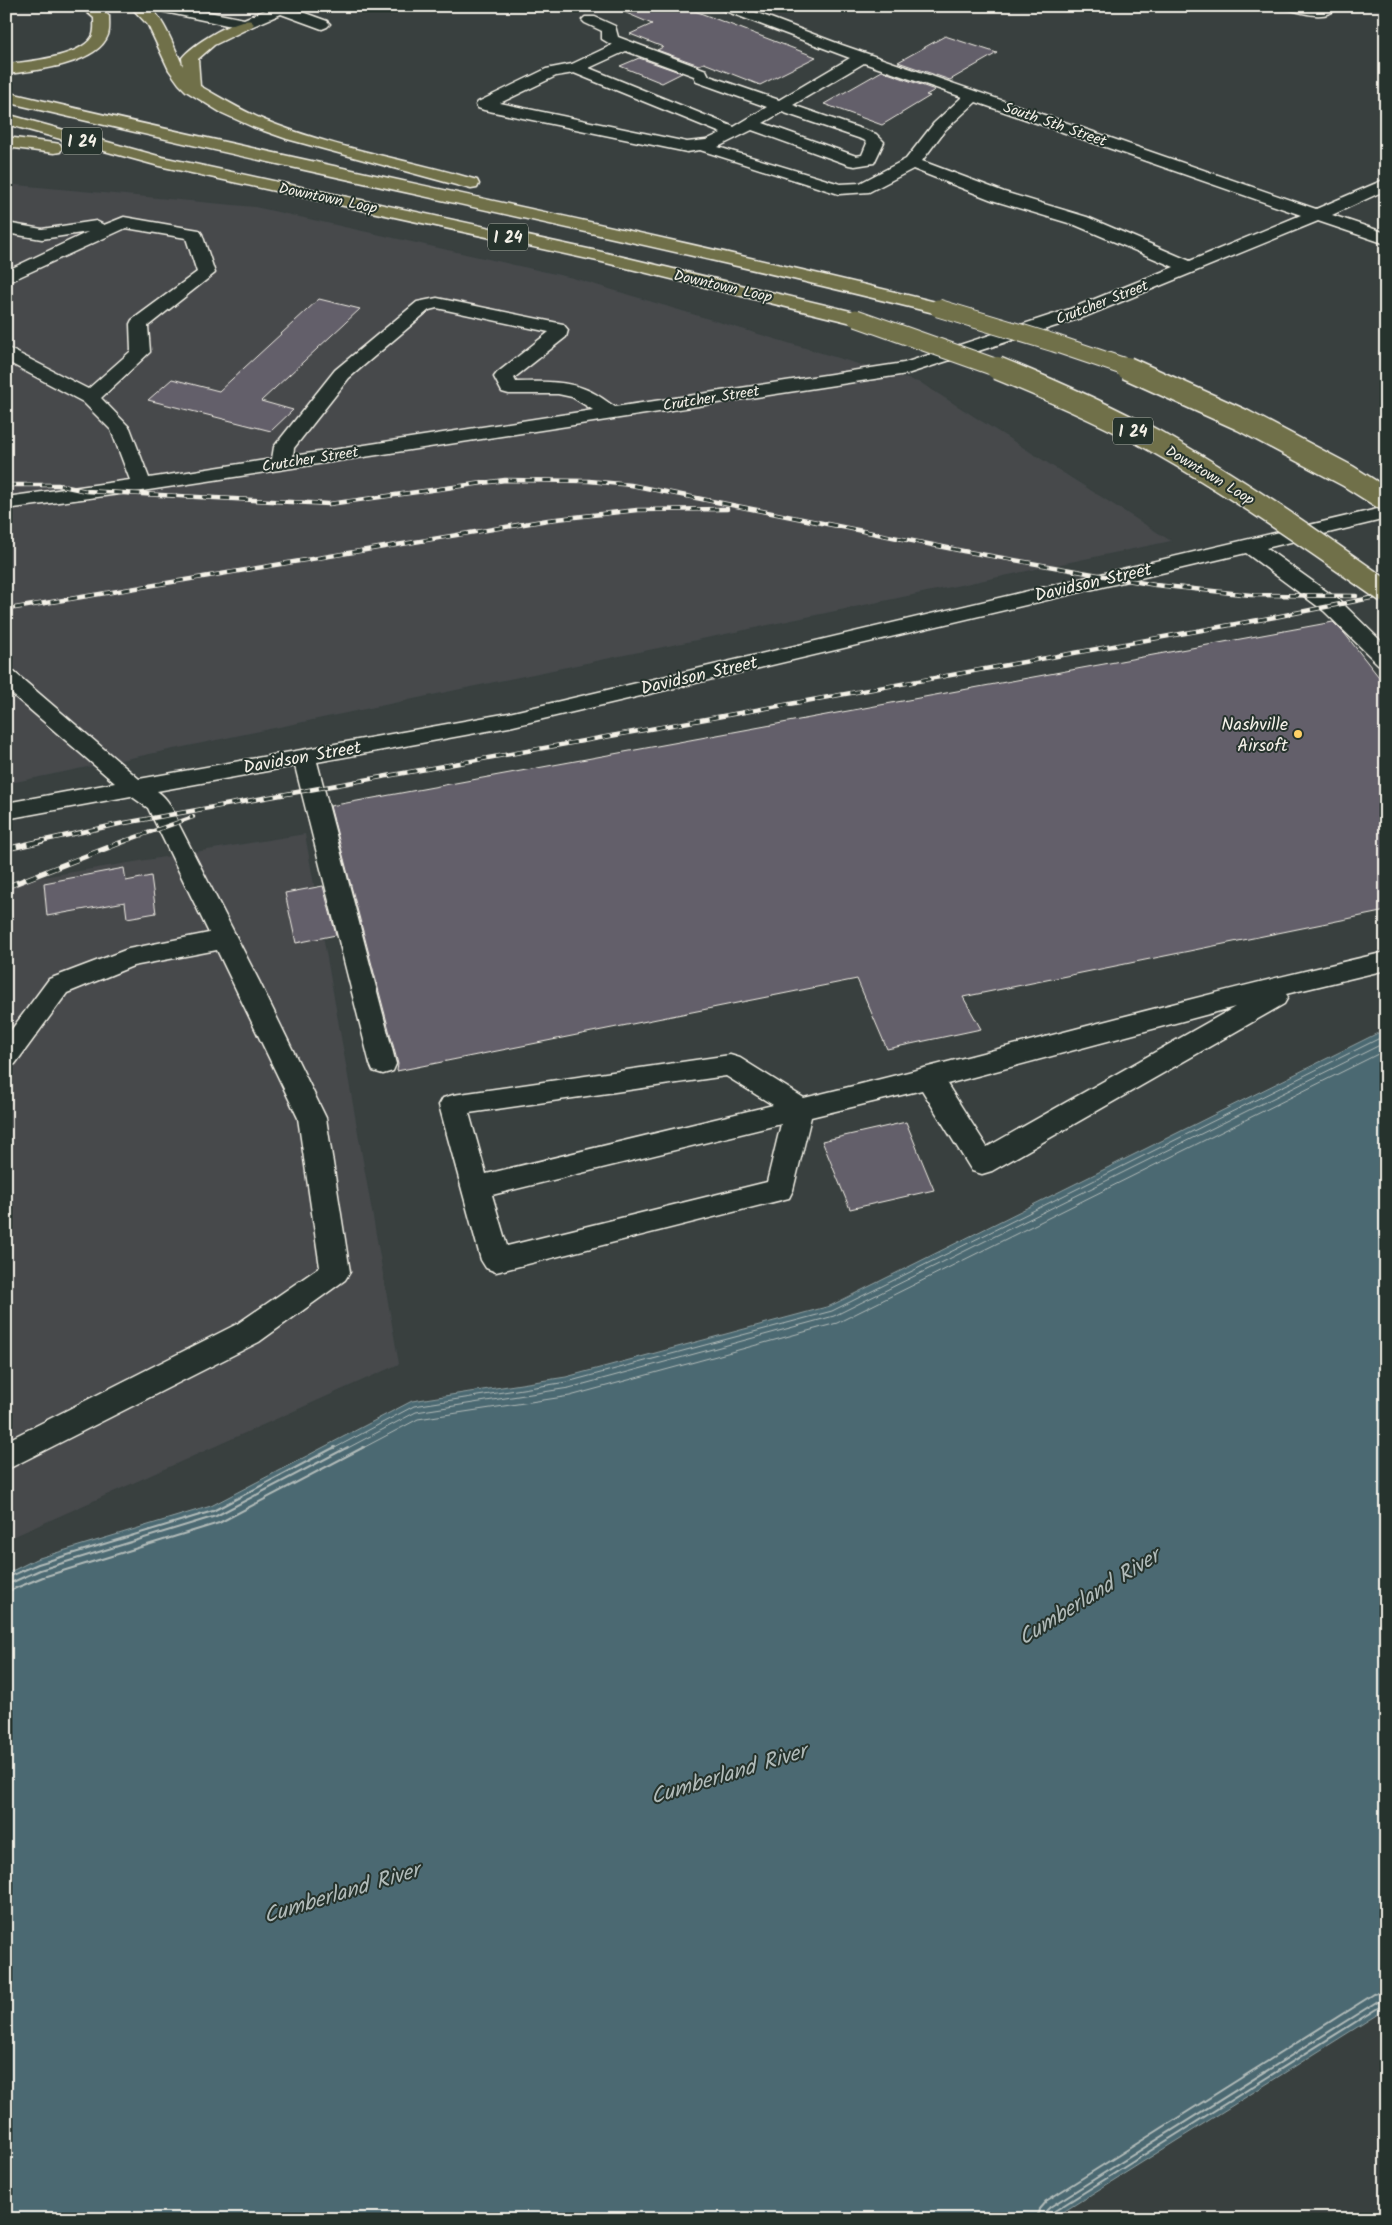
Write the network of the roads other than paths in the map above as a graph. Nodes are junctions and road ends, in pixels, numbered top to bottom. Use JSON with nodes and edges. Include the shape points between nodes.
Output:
{"nodes":[{"id":1,"x":88,"y":6,"type":"edge"},
{"id":2,"x":137,"y":6,"type":"edge"},
{"id":3,"x":155,"y":6,"type":"edge"},
{"id":4,"x":725,"y":6,"type":"edge"},
{"id":5,"x":1292,"y":6,"type":"edge"},
{"id":6,"x":1332,"y":6,"type":"edge"},
{"id":7,"x":285,"y":8,"type":"edge"},
{"id":8,"x":590,"y":20,"type":"dead end"},
{"id":9,"x":246,"y":24,"type":"junction"},
{"id":10,"x":322,"y":24,"type":"dead end"},
{"id":11,"x":625,"y":45,"type":"junction"},
{"id":12,"x":862,"y":57,"type":"junction"},
{"id":13,"x":576,"y":68,"type":"junction"},
{"id":14,"x":6,"y":69,"type":"edge"},
{"id":15,"x":703,"y":79,"type":"junction"},
{"id":16,"x":688,"y":86,"type":"dead end"},
{"id":17,"x":192,"y":88,"type":"junction"},
{"id":18,"x":673,"y":94,"type":"dead end"},
{"id":19,"x":973,"y":96,"type":"junction"},
{"id":20,"x":6,"y":97,"type":"edge"},
{"id":21,"x":657,"y":101,"type":"junction"},
{"id":22,"x":781,"y":106,"type":"junction"},
{"id":23,"x":6,"y":119,"type":"edge"},
{"id":24,"x":750,"y":124,"type":"junction"},
{"id":25,"x":735,"y":133,"type":"junction"},
{"id":26,"x":6,"y":142,"type":"edge"},
{"id":27,"x":703,"y":145,"type":"junction"},
{"id":28,"x":158,"y":161,"type":"junction"},
{"id":29,"x":912,"y":163,"type":"junction"},
{"id":30,"x":1386,"y":184,"type":"edge"},
{"id":31,"x":1315,"y":216,"type":"junction"},
{"id":32,"x":124,"y":222,"type":"junction"},
{"id":33,"x":6,"y":228,"type":"edge"},
{"id":34,"x":602,"y":230,"type":"junction"},
{"id":35,"x":1386,"y":239,"type":"edge"},
{"id":36,"x":1190,"y":267,"type":"junction"},
{"id":37,"x":6,"y":278,"type":"edge"},
{"id":38,"x":6,"y":353,"type":"edge"},
{"id":39,"x":90,"y":398,"type":"junction"},
{"id":40,"x":612,"y":413,"type":"junction"},
{"id":41,"x":282,"y":463,"type":"junction"},
{"id":42,"x":142,"y":485,"type":"junction"},
{"id":43,"x":1386,"y":500,"type":"edge"},
{"id":44,"x":6,"y":502,"type":"edge"},
{"id":45,"x":1386,"y":512,"type":"edge"},
{"id":46,"x":1249,"y":545,"type":"junction"},
{"id":47,"x":1386,"y":592,"type":"edge"},
{"id":48,"x":1386,"y":659,"type":"edge"},
{"id":49,"x":6,"y":677,"type":"edge"},
{"id":50,"x":304,"y":757,"type":"junction"},
{"id":51,"x":135,"y":788,"type":"junction"},
{"id":52,"x":6,"y":811,"type":"edge"},
{"id":53,"x":225,"y":938,"type":"junction"},
{"id":54,"x":1386,"y":961,"type":"edge"},
{"id":55,"x":1307,"y":979,"type":"junction"},
{"id":56,"x":6,"y":1057,"type":"edge"},
{"id":57,"x":383,"y":1064,"type":"dead end"},
{"id":58,"x":928,"y":1078,"type":"junction"},
{"id":59,"x":800,"y":1108,"type":"junction"},
{"id":60,"x":476,"y":1188,"type":"junction"},
{"id":61,"x":6,"y":1456,"type":"edge"}],
"edges":[{"from":1,"to":14,"type":"highway","via":[[101,16],[103,28],[97,42],[53,62]]},
{"from":2,"to":17,"type":"highway","via":[[146,11],[153,21],[175,70]]},
{"from":3,"to":9,"type":"street"},
{"from":4,"to":12,"type":"street","name":"South 5th Street"},
{"from":5,"to":6,"type":"street","via":[[1319,12]]},
{"from":7,"to":9,"type":"street"},
{"from":7,"to":10,"type":"street"},
{"from":8,"to":11,"type":"street","via":[[610,29],[610,39]]},
{"from":9,"to":17,"type":"highway","via":[[211,39],[197,49],[190,58]]},
{"from":11,"to":13,"type":"street"},
{"from":11,"to":15,"type":"street","via":[[700,73]]},
{"from":12,"to":19,"type":"street","name":"South 5th Street"},
{"from":12,"to":22,"type":"street"},
{"from":13,"to":21,"type":"street"},
{"from":13,"to":27,"type":"street","via":[[552,72],[484,105],[666,144]]},
{"from":15,"to":16,"type":"street"},
{"from":15,"to":22,"type":"street"},
{"from":17,"to":34,"type":"highway","via":[[231,113],[275,129],[465,182]]},
{"from":18,"to":21,"type":"street"},
{"from":19,"to":29,"type":"street","via":[[951,115]]},
{"from":19,"to":31,"type":"street","name":"South 5th Street"},
{"from":20,"to":34,"type":"highway","name":"Downtown Loop","number":"I 24"},
{"from":21,"to":25,"type":"street"},
{"from":22,"to":24,"type":"street"},
{"from":22,"to":24,"type":"street","via":[[870,137],[876,142],[868,159],[855,161]]},
{"from":23,"to":28,"type":"highway","name":"Downtown Loop","number":"I 24"},
{"from":24,"to":25,"type":"street"},
{"from":25,"to":27,"type":"street"},
{"from":26,"to":28,"type":"highway"},
{"from":27,"to":29,"type":"street","via":[[839,189],[863,188]]},
{"from":28,"to":47,"type":"highway","name":"Downtown Loop","number":"I 24","bridge":true,"via":[[602,257],[856,318],[945,347],[1120,423],[1209,472]]},
{"from":29,"to":36,"type":"street","via":[[998,196],[1081,221]]},
{"from":30,"to":31,"type":"street","name":"Crutcher Street"},
{"from":31,"to":35,"type":"street","name":"South 5th Street"},
{"from":31,"to":36,"type":"street","name":"Crutcher Street"},
{"from":32,"to":33,"type":"street","via":[[42,234]]},
{"from":32,"to":37,"type":"street"},
{"from":32,"to":39,"type":"street","via":[[193,234],[206,273],[139,324],[141,352]]},
{"from":34,"to":43,"type":"highway","name":"Downtown Loop","number":"I 24","bridge":true,"via":[[847,285],[1054,343],[1138,372],[1242,420],[1348,476]]},
{"from":36,"to":40,"type":"street","name":"Crutcher Street","via":[[1077,314],[907,368]]},
{"from":38,"to":39,"type":"street"},
{"from":39,"to":42,"type":"street","via":[[120,428]]},
{"from":40,"to":41,"type":"street","name":"Crutcher Street"},
{"from":40,"to":41,"type":"street","via":[[579,393],[558,388],[508,388],[504,377],[558,333],[556,328],[437,303],[423,306],[342,374],[284,447]]},
{"from":41,"to":42,"type":"street","name":"Crutcher Street"},
{"from":42,"to":44,"type":"street","name":"Crutcher Street"},
{"from":45,"to":46,"type":"street","name":"Davidson Street"},
{"from":46,"to":48,"type":"street","via":[[1332,606]]},
{"from":46,"to":50,"type":"street","name":"Davidson Street","via":[[509,720]]},
{"from":49,"to":51,"type":"street"},
{"from":50,"to":51,"type":"street","name":"Davidson Street"},
{"from":50,"to":57,"type":"street"},
{"from":51,"to":52,"type":"street","name":"Davidson Street"},
{"from":51,"to":53,"type":"street","via":[[158,803]]},
{"from":53,"to":56,"type":"street","via":[[128,958],[58,986]]},
{"from":53,"to":61,"type":"street","via":[[312,1118],[335,1272],[248,1333]]},
{"from":54,"to":55,"type":"street"},
{"from":55,"to":58,"type":"street"},
{"from":55,"to":58,"type":"street","via":[[982,1163]]},
{"from":58,"to":59,"type":"street"},
{"from":59,"to":60,"type":"street"},
{"from":59,"to":60,"type":"street","via":[[730,1065],[453,1106]]},
{"from":59,"to":60,"type":"street","via":[[779,1190],[496,1260]]}]}
